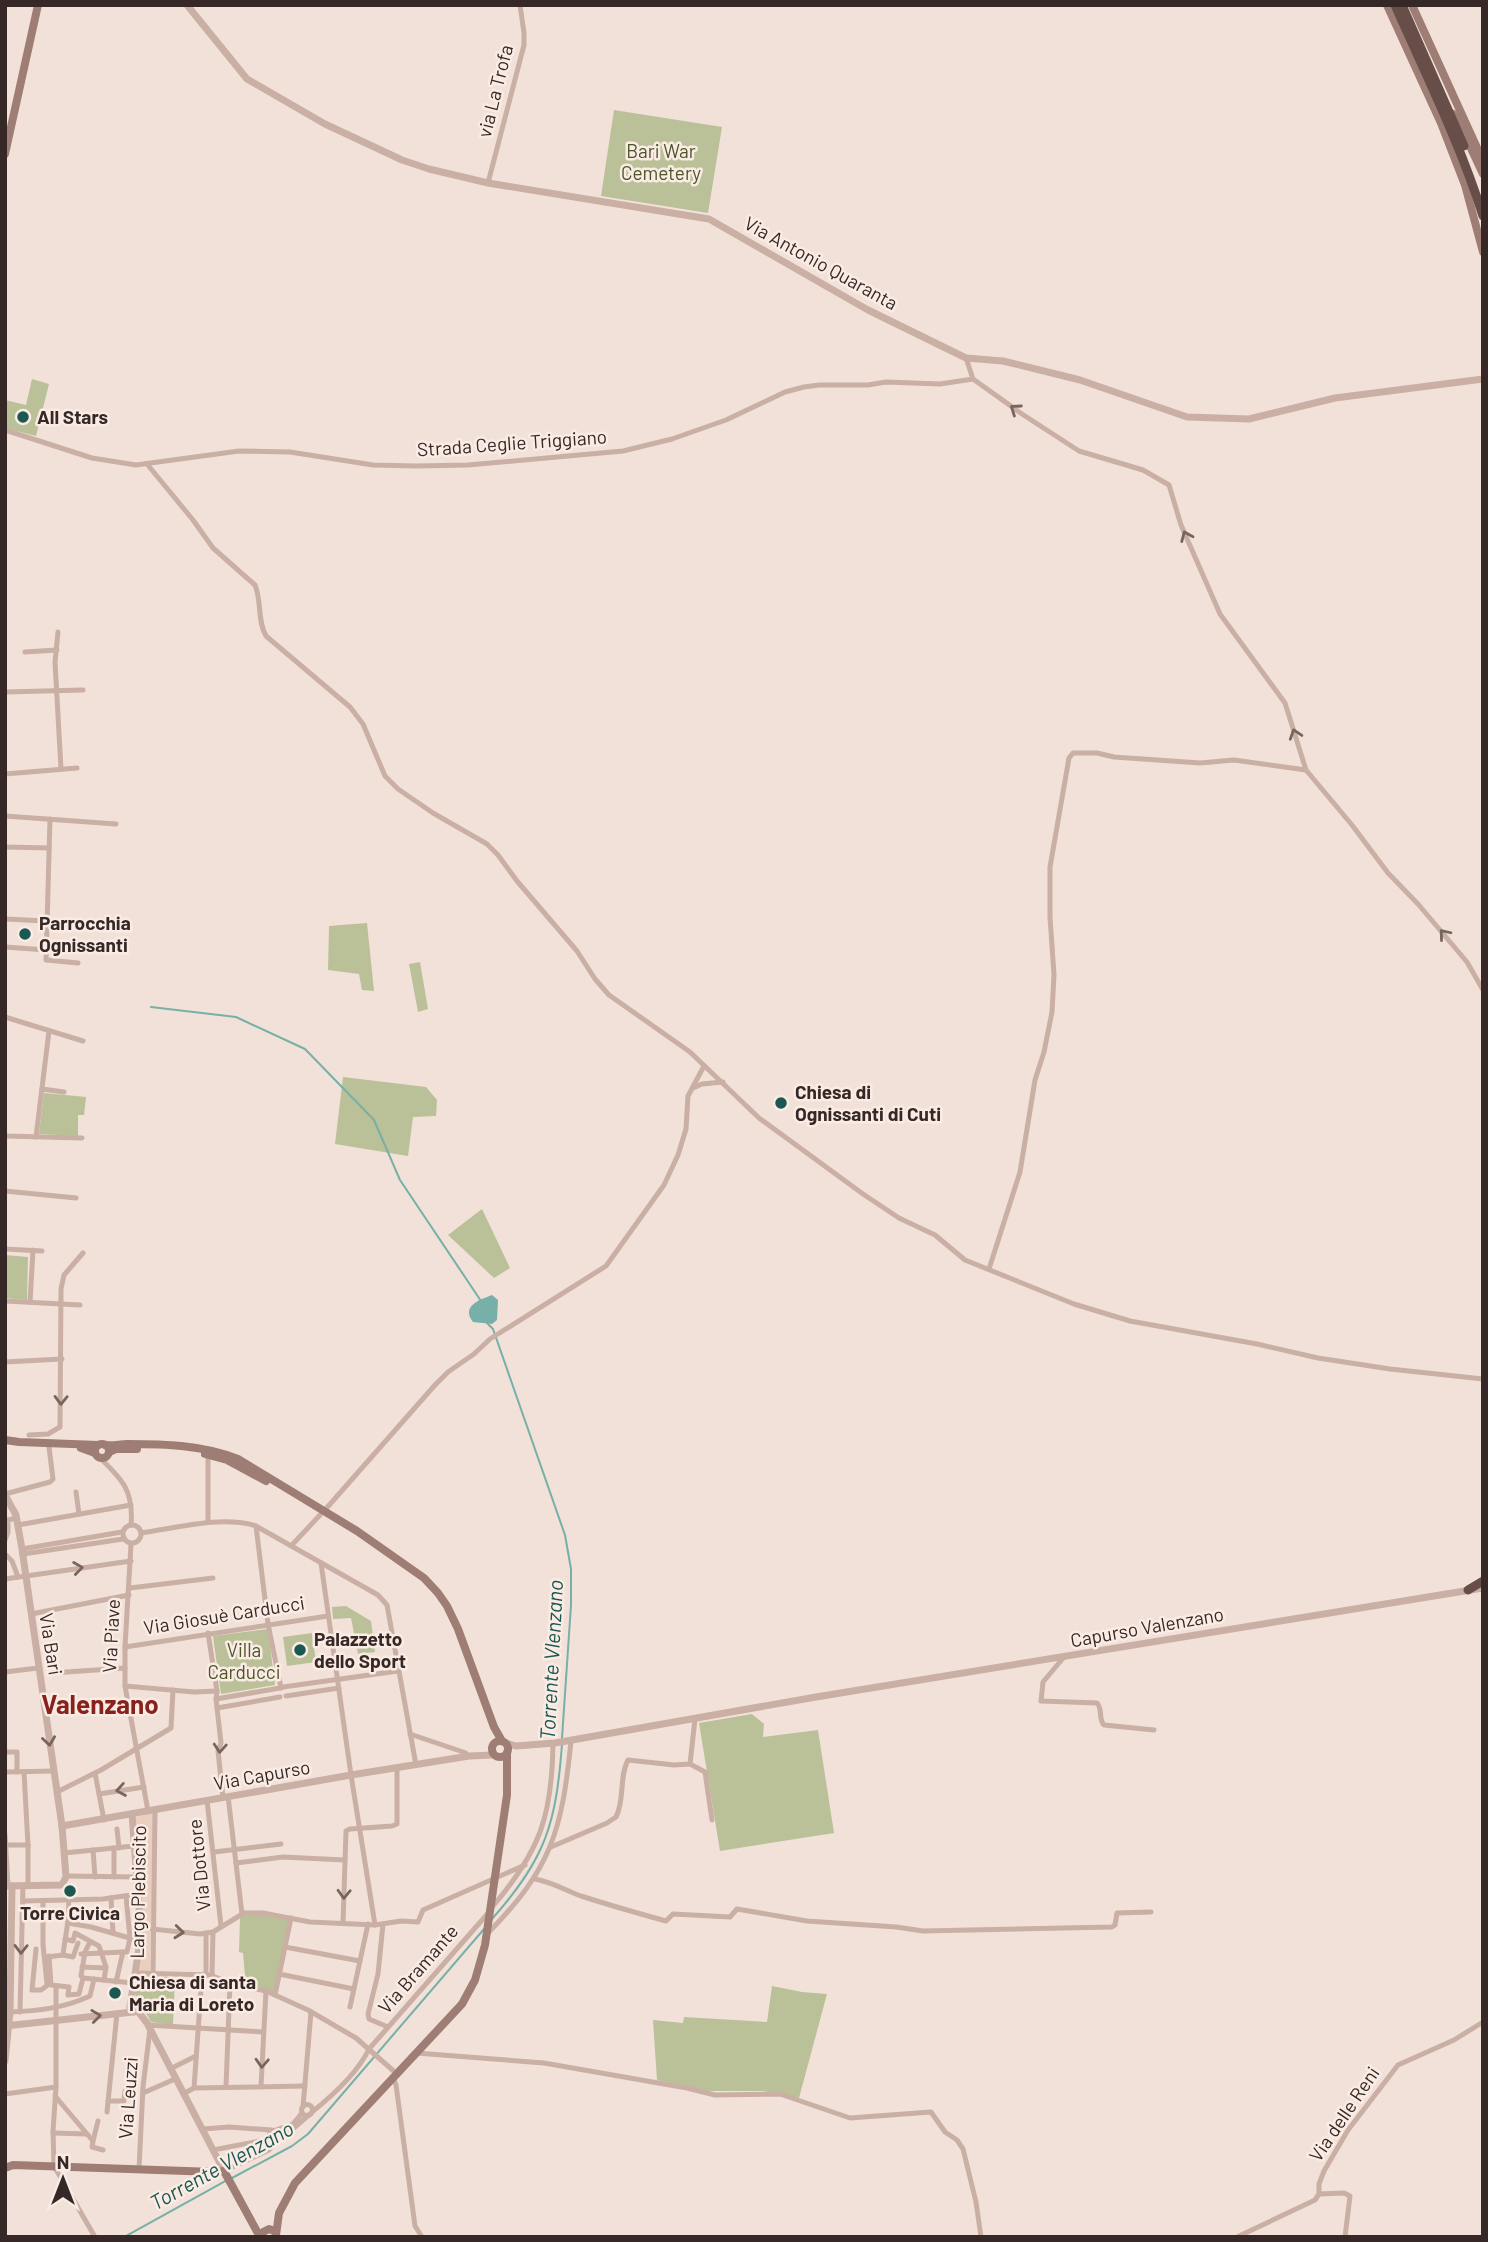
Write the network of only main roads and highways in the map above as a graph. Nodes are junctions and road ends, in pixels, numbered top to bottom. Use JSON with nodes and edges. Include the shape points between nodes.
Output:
{"nodes":[{"id":1,"x":38,"y":5,"type":"edge"},
{"id":2,"x":1387,"y":5,"type":"edge"},
{"id":3,"x":1395,"y":5,"type":"edge"},
{"id":4,"x":1402,"y":5,"type":"edge"},
{"id":5,"x":1412,"y":5,"type":"edge"},
{"id":6,"x":1448,"y":108,"type":"junction"},
{"id":7,"x":5,"y":154,"type":"edge"},
{"id":8,"x":1483,"y":161,"type":"edge"},
{"id":9,"x":1483,"y":174,"type":"edge"},
{"id":10,"x":1483,"y":197,"type":"edge"},
{"id":11,"x":1483,"y":216,"type":"edge"},
{"id":12,"x":1483,"y":252,"type":"edge"},
{"id":13,"x":5,"y":1441,"type":"edge"},
{"id":14,"x":102,"y":1451,"type":"junction"},
{"id":15,"x":322,"y":1513,"type":"junction"},
{"id":16,"x":1483,"y":1581,"type":"edge"},
{"id":17,"x":1468,"y":1590,"type":"road end"},
{"id":18,"x":5,"y":2168,"type":"edge"},
{"id":19,"x":279,"y":2213,"type":"junction"},
{"id":20,"x":264,"y":2233,"type":"edge"},
{"id":21,"x":276,"y":2236,"type":"edge"}],
"edges":[{"from":1,"to":7,"type":"main road"},
{"from":2,"to":12,"type":"main road","via":[[1451,148]]},
{"from":3,"to":11,"type":"highway","via":[[1447,119]]},
{"from":4,"to":6,"type":"highway"},
{"from":5,"to":8,"type":"main road"},
{"from":6,"to":9,"type":"main road"},
{"from":6,"to":10,"type":"highway"},
{"from":13,"to":14,"type":"main road"},
{"from":14,"to":15,"type":"main road","via":[[208,1454],[248,1470]]},
{"from":14,"to":15,"type":"main road","via":[[131,1444],[217,1451],[249,1464]]},
{"from":15,"to":19,"type":"main road","via":[[424,1578],[438,1593],[457,1629],[494,1727],[508,1770],[507,1795],[482,1959],[462,2004],[295,2183]]},
{"from":16,"to":17,"type":"highway"},
{"from":18,"to":20,"type":"main road","via":[[225,2172],[253,2223]]},
{"from":19,"to":20,"type":"main road"},
{"from":19,"to":21,"type":"main road"},
{"from":20,"to":21,"type":"main road","via":[[275,2231]]}]}
